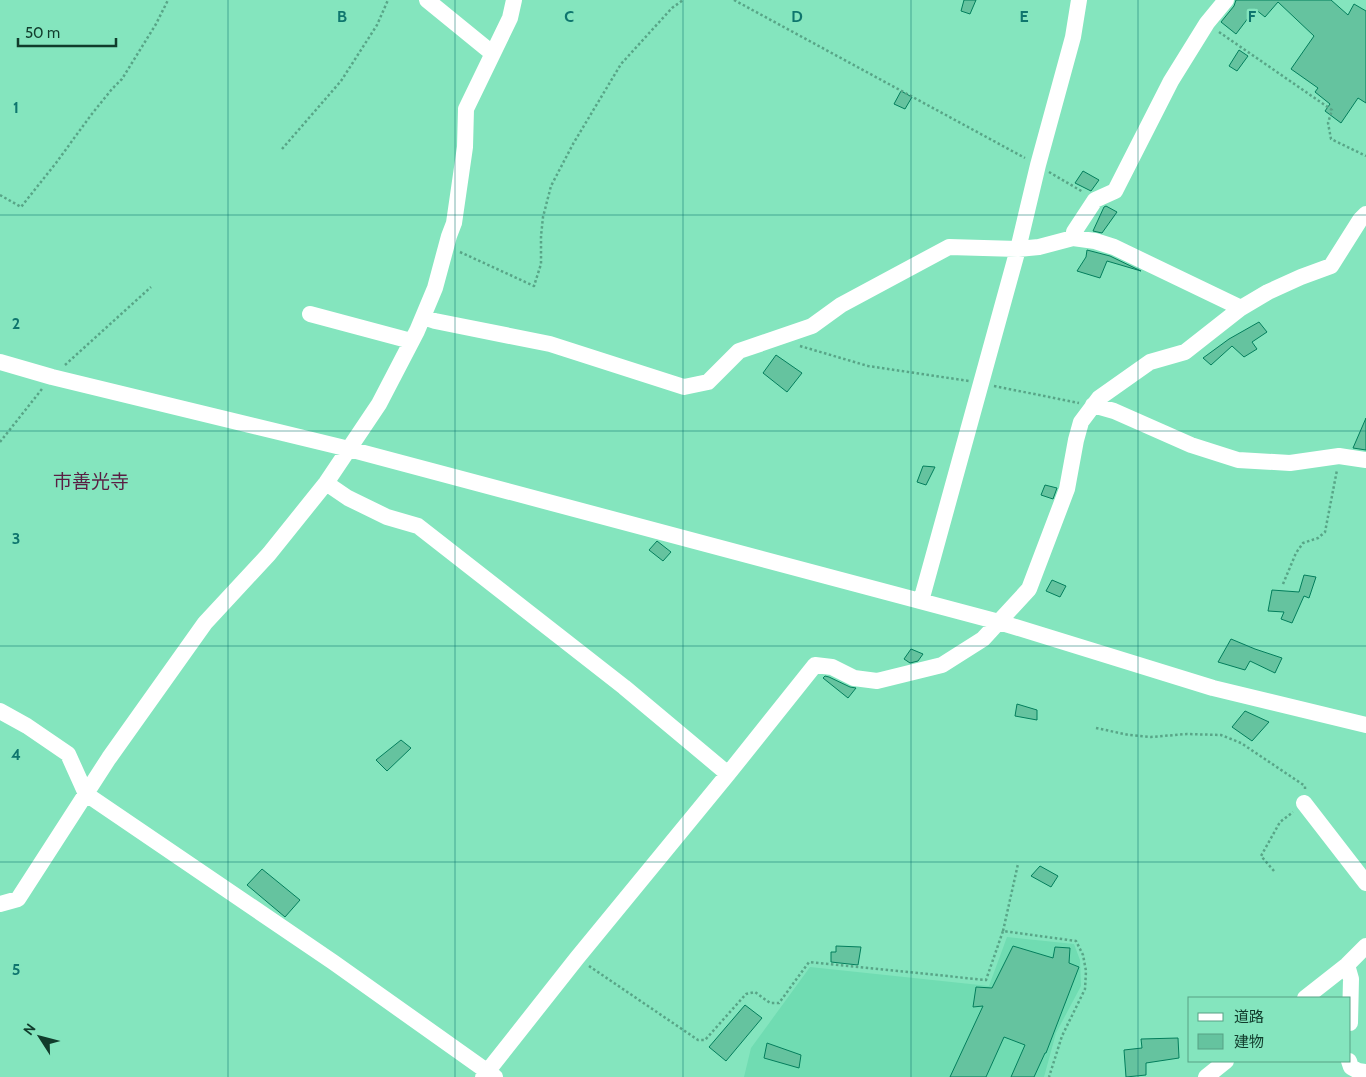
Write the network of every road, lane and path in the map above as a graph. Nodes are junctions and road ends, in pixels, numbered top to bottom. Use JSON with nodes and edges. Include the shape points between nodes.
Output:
{"nodes":[{"id":1,"x":168,"y":0,"type":"edge"},
{"id":2,"x":388,"y":0,"type":"edge"},
{"id":3,"x":427,"y":0,"type":"edge"},
{"id":4,"x":514,"y":0,"type":"edge"},
{"id":5,"x":683,"y":0,"type":"edge"},
{"id":6,"x":734,"y":0,"type":"edge"},
{"id":7,"x":1079,"y":0,"type":"edge"},
{"id":8,"x":1226,"y":0,"type":"edge"},
{"id":9,"x":1207,"y":23,"type":"junction"},
{"id":10,"x":492,"y":53,"type":"junction"},
{"id":11,"x":282,"y":149,"type":"dead end"},
{"id":12,"x":1366,"y":156,"type":"edge"},
{"id":13,"x":1038,"y":165,"type":"junction"},
{"id":14,"x":0,"y":195,"type":"edge"},
{"id":15,"x":1095,"y":200,"type":"junction"},
{"id":16,"x":1366,"y":214,"type":"edge"},
{"id":17,"x":1073,"y":238,"type":"junction"},
{"id":18,"x":446,"y":246,"type":"junction"},
{"id":19,"x":1018,"y":248,"type":"junction"},
{"id":20,"x":151,"y":287,"type":"dead end"},
{"id":21,"x":1241,"y":308,"type":"junction"},
{"id":22,"x":310,"y":314,"type":"dead end"},
{"id":23,"x":423,"y":317,"type":"junction"},
{"id":24,"x":776,"y":339,"type":"junction"},
{"id":25,"x":411,"y":341,"type":"junction"},
{"id":26,"x":0,"y":362,"type":"edge"},
{"id":27,"x":52,"y":377,"type":"junction"},
{"id":28,"x":981,"y":383,"type":"junction"},
{"id":29,"x":1093,"y":405,"type":"junction"},
{"id":30,"x":0,"y":442,"type":"edge"},
{"id":31,"x":349,"y":449,"type":"junction"},
{"id":32,"x":1339,"y":456,"type":"junction"},
{"id":33,"x":1366,"y":460,"type":"edge"},
{"id":34,"x":326,"y":483,"type":"junction"},
{"id":35,"x":1282,"y":584,"type":"dead end"},
{"id":36,"x":921,"y":601,"type":"junction"},
{"id":37,"x":999,"y":622,"type":"junction"},
{"id":38,"x":0,"y":711,"type":"edge"},
{"id":39,"x":1366,"y":725,"type":"edge"},
{"id":40,"x":1096,"y":728,"type":"dead end"},
{"id":41,"x":728,"y":774,"type":"junction"},
{"id":42,"x":86,"y":794,"type":"junction"},
{"id":43,"x":1304,"y":803,"type":"junction"},
{"id":44,"x":1018,"y":864,"type":"dead end"},
{"id":45,"x":1274,"y":871,"type":"dead end"},
{"id":46,"x":1366,"y":883,"type":"edge"},
{"id":47,"x":0,"y":904,"type":"edge"},
{"id":48,"x":1003,"y":931,"type":"junction"},
{"id":49,"x":1366,"y":946,"type":"edge"},
{"id":50,"x":577,"y":958,"type":"junction"},
{"id":51,"x":1347,"y":965,"type":"junction"},
{"id":52,"x":1306,"y":997,"type":"edge"},
{"id":53,"x":1351,"y":997,"type":"edge"},
{"id":54,"x":1225,"y":1062,"type":"edge"},
{"id":55,"x":1349,"y":1062,"type":"edge"},
{"id":56,"x":1366,"y":1072,"type":"edge"},
{"id":57,"x":489,"y":1075,"type":"edge"},
{"id":58,"x":1049,"y":1077,"type":"edge"},
{"id":59,"x":1206,"y":1077,"type":"edge"}],
"edges":[{"from":1,"to":14,"type":"path","via":[[122,79],[22,207]]},
{"from":2,"to":11,"type":"path","via":[[377,25],[341,81]]},
{"from":3,"to":10,"type":"street"},
{"from":4,"to":10,"type":"street","via":[[510,18]]},
{"from":5,"to":18,"type":"path","via":[[621,64],[551,186],[543,218],[541,264],[534,286]]},
{"from":6,"to":13,"type":"path"},
{"from":7,"to":13,"type":"street","via":[[1073,37]]},
{"from":8,"to":9,"type":"street"},
{"from":9,"to":12,"type":"path","via":[[1332,110],[1328,123],[1331,140]]},
{"from":9,"to":15,"type":"street","via":[[1171,81],[1115,191]]},
{"from":10,"to":18,"type":"street","via":[[466,109],[465,146],[454,223]]},
{"from":13,"to":15,"type":"path"},
{"from":13,"to":19,"type":"street"},
{"from":15,"to":17,"type":"street"},
{"from":16,"to":21,"type":"street","via":[[1331,266],[1268,292]]},
{"from":17,"to":19,"type":"street","via":[[1039,247]]},
{"from":17,"to":21,"type":"street","via":[[1114,247]]},
{"from":18,"to":23,"type":"street"},
{"from":19,"to":24,"type":"street","via":[[949,247],[841,305],[812,326]]},
{"from":19,"to":28,"type":"street"},
{"from":20,"to":27,"type":"path"},
{"from":21,"to":29,"type":"street","via":[[1185,352],[1150,362]]},
{"from":22,"to":25,"type":"street"},
{"from":23,"to":24,"type":"street","via":[[550,344],[684,387],[708,382],[739,351]]},
{"from":23,"to":25,"type":"street"},
{"from":24,"to":28,"type":"path","via":[[868,366]]},
{"from":25,"to":31,"type":"street","via":[[379,404]]},
{"from":26,"to":27,"type":"street"},
{"from":27,"to":30,"type":"path"},
{"from":27,"to":31,"type":"street"},
{"from":28,"to":29,"type":"path"},
{"from":28,"to":36,"type":"street"},
{"from":29,"to":32,"type":"street","via":[[1191,445],[1238,460],[1290,463]]},
{"from":29,"to":37,"type":"street","via":[[1081,422],[1067,489],[1029,588]]},
{"from":31,"to":34,"type":"street"},
{"from":31,"to":36,"type":"street"},
{"from":32,"to":33,"type":"street"},
{"from":32,"to":35,"type":"path","via":[[1325,532],[1303,544]]},
{"from":34,"to":41,"type":"street","via":[[387,517],[418,526],[624,686]]},
{"from":34,"to":42,"type":"street","via":[[269,554],[206,623]]},
{"from":36,"to":37,"type":"street"},
{"from":37,"to":39,"type":"street","via":[[1213,688]]},
{"from":37,"to":41,"type":"street","via":[[976,645],[942,665],[886,679],[854,678],[832,667],[815,665]]},
{"from":38,"to":42,"type":"street","via":[[68,754]]},
{"from":40,"to":43,"type":"path","via":[[1151,737],[1221,735],[1241,742],[1305,786]]},
{"from":41,"to":50,"type":"street"},
{"from":42,"to":47,"type":"street","via":[[18,899]]},
{"from":42,"to":57,"type":"street","via":[[333,962]]},
{"from":43,"to":45,"type":"path","via":[[1280,822],[1261,856]]},
{"from":43,"to":46,"type":"street"},
{"from":44,"to":48,"type":"path"},
{"from":48,"to":50,"type":"path","via":[[986,980],[808,962],[779,1002],[770,1003],[755,992],[746,994],[705,1040],[698,1040]]},
{"from":48,"to":58,"type":"path","via":[[1076,941],[1083,955],[1085,989],[1062,1036]]},
{"from":49,"to":51,"type":"street"},
{"from":50,"to":57,"type":"street"},
{"from":51,"to":52,"type":"street"},
{"from":51,"to":53,"type":"street"},
{"from":54,"to":59,"type":"street"},
{"from":55,"to":56,"type":"street","via":[[1351,1067]]}]}
